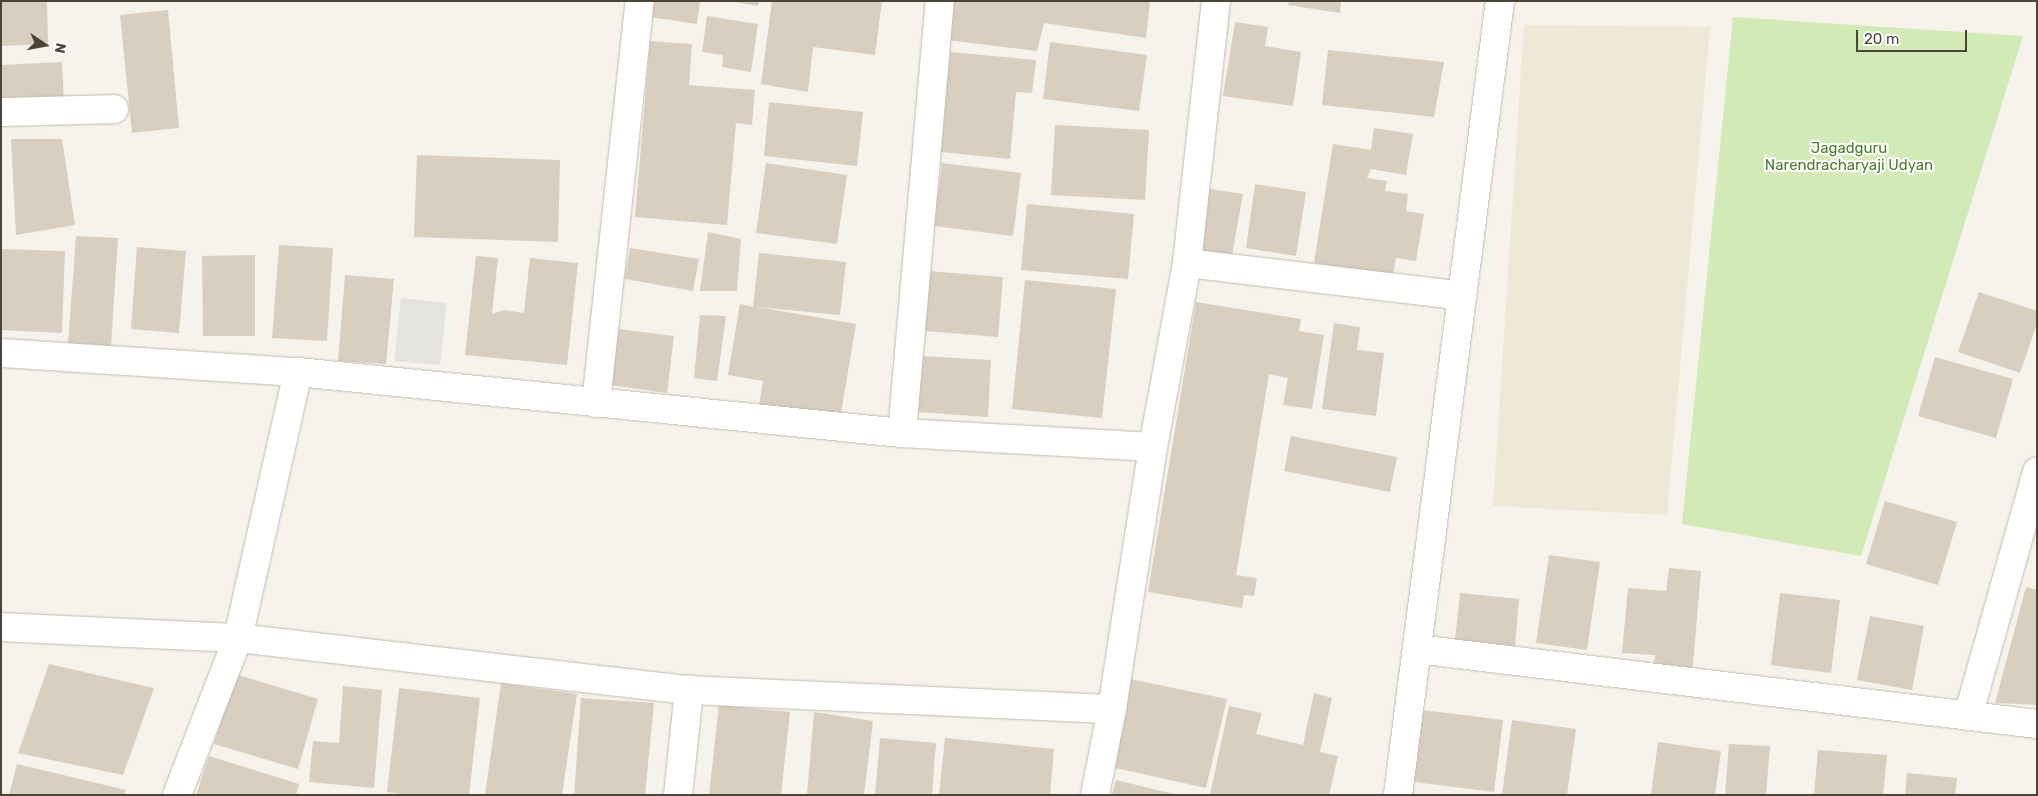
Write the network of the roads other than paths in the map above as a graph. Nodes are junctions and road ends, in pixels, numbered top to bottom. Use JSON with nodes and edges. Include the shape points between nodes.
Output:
{"nodes":[{"id":1,"x":640,"y":1,"type":"edge"},
{"id":2,"x":940,"y":1,"type":"edge"},
{"id":3,"x":1216,"y":1,"type":"edge"},
{"id":4,"x":1500,"y":1,"type":"edge"},
{"id":5,"x":114,"y":108,"type":"dead end"},
{"id":6,"x":1,"y":112,"type":"edge"},
{"id":7,"x":1187,"y":263,"type":"junction"},
{"id":8,"x":1462,"y":296,"type":"junction"},
{"id":9,"x":1,"y":353,"type":"edge"},
{"id":10,"x":298,"y":372,"type":"junction"},
{"id":11,"x":596,"y":403,"type":"junction"},
{"id":12,"x":902,"y":433,"type":"junction"},
{"id":13,"x":1152,"y":447,"type":"junction"},
{"id":14,"x":2037,"y":472,"type":"edge"},
{"id":15,"x":1,"y":627,"type":"edge"},
{"id":16,"x":238,"y":638,"type":"junction"},
{"id":17,"x":1417,"y":649,"type":"junction"},
{"id":18,"x":689,"y":690,"type":"junction"},
{"id":19,"x":1112,"y":709,"type":"junction"},
{"id":20,"x":1968,"y":716,"type":"junction"},
{"id":21,"x":2037,"y":724,"type":"edge"},
{"id":22,"x":177,"y":795,"type":"edge"},
{"id":23,"x":678,"y":795,"type":"edge"},
{"id":24,"x":1095,"y":795,"type":"edge"},
{"id":25,"x":1398,"y":795,"type":"edge"}],
"edges":[{"from":1,"to":11,"type":"street"},
{"from":2,"to":12,"type":"street"},
{"from":3,"to":7,"type":"street"},
{"from":4,"to":8,"type":"street"},
{"from":5,"to":6,"type":"street"},
{"from":7,"to":8,"type":"street"},
{"from":7,"to":13,"type":"street"},
{"from":8,"to":17,"type":"street"},
{"from":9,"to":10,"type":"street"},
{"from":10,"to":11,"type":"street"},
{"from":10,"to":16,"type":"street"},
{"from":11,"to":12,"type":"street"},
{"from":12,"to":13,"type":"street"},
{"from":13,"to":19,"type":"street"},
{"from":14,"to":20,"type":"street"},
{"from":15,"to":16,"type":"street"},
{"from":16,"to":18,"type":"street"},
{"from":16,"to":22,"type":"street"},
{"from":17,"to":20,"type":"street"},
{"from":17,"to":25,"type":"street"},
{"from":18,"to":19,"type":"street"},
{"from":18,"to":23,"type":"street"},
{"from":19,"to":24,"type":"street"},
{"from":20,"to":21,"type":"street"}]}
